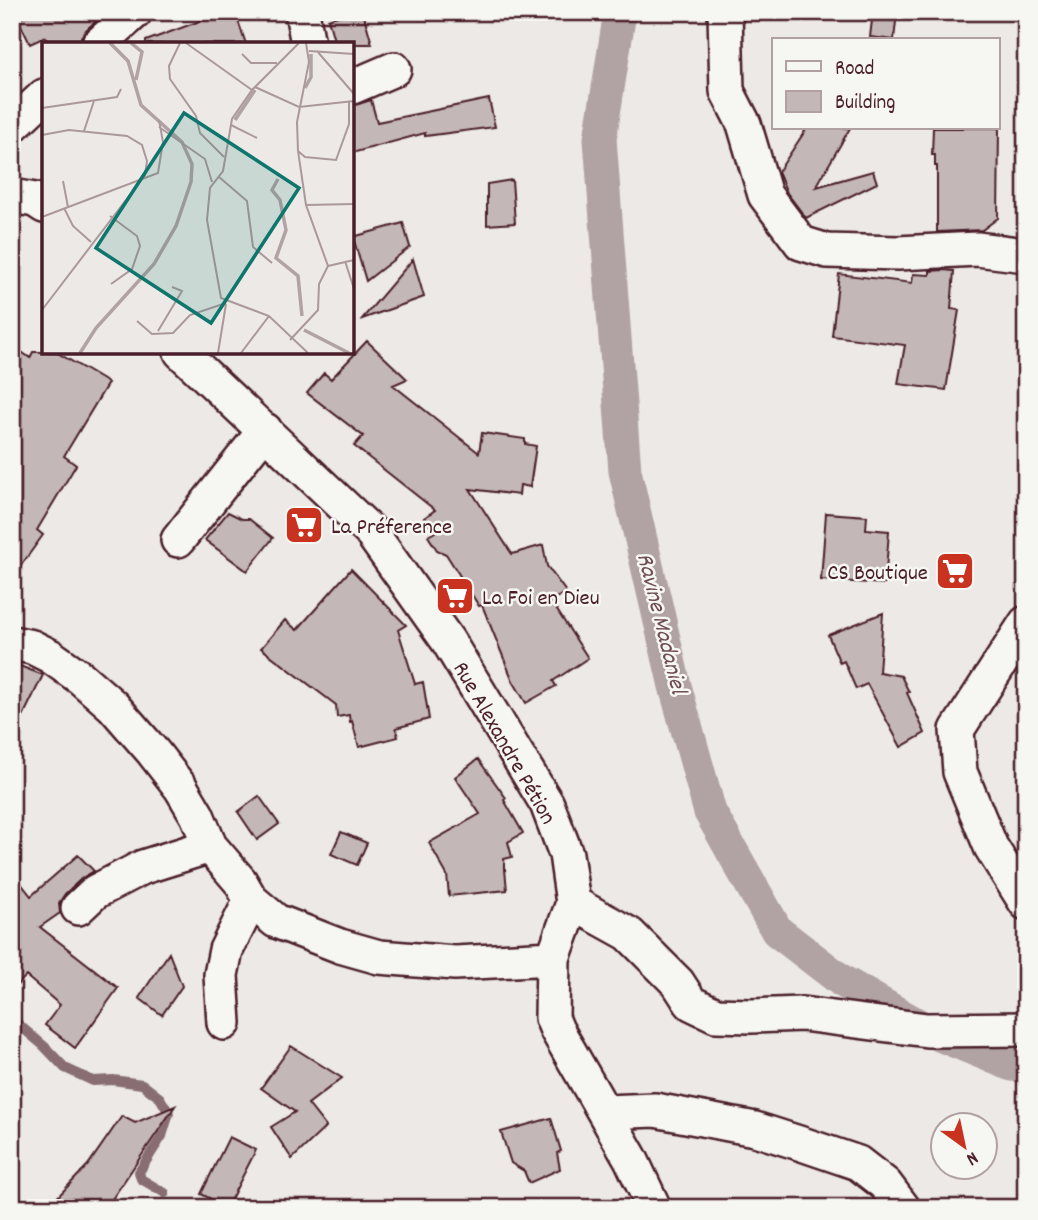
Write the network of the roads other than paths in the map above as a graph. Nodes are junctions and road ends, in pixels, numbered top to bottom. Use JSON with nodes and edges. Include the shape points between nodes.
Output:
{"nodes":[{"id":1,"x":135,"y":12,"type":"edge"},
{"id":2,"x":302,"y":12,"type":"edge"},
{"id":3,"x":725,"y":12,"type":"edge"},
{"id":4,"x":101,"y":42,"type":"edge"},
{"id":5,"x":308,"y":42,"type":"edge"},
{"id":6,"x":394,"y":69,"type":"dead end"},
{"id":7,"x":354,"y":86,"type":"edge"},
{"id":8,"x":42,"y":98,"type":"edge"},
{"id":9,"x":12,"y":126,"type":"edge"},
{"id":10,"x":12,"y":195,"type":"edge"},
{"id":11,"x":42,"y":205,"type":"edge"},
{"id":12,"x":1026,"y":255,"type":"edge"},
{"id":13,"x":183,"y":354,"type":"edge"},
{"id":14,"x":265,"y":430,"type":"junction"},
{"id":15,"x":178,"y":540,"type":"dead end"},
{"id":16,"x":1026,"y":623,"type":"edge"},
{"id":17,"x":12,"y":643,"type":"edge"},
{"id":18,"x":210,"y":846,"type":"junction"},
{"id":19,"x":251,"y":901,"type":"junction"},
{"id":20,"x":573,"y":903,"type":"junction"},
{"id":21,"x":1026,"y":903,"type":"edge"},
{"id":22,"x":78,"y":908,"type":"dead end"},
{"id":23,"x":553,"y":958,"type":"junction"},
{"id":24,"x":224,"y":1023,"type":"dead end"},
{"id":25,"x":1026,"y":1029,"type":"edge"},
{"id":26,"x":605,"y":1112,"type":"junction"},
{"id":27,"x":654,"y":1208,"type":"edge"},
{"id":28,"x":903,"y":1208,"type":"edge"}],
"edges":[{"from":1,"to":4,"type":"street"},
{"from":2,"to":5,"type":"street"},
{"from":3,"to":12,"type":"street","via":[[727,91],[744,124],[765,195],[801,243],[827,251],[977,249]]},
{"from":6,"to":7,"type":"street"},
{"from":8,"to":9,"type":"street"},
{"from":10,"to":11,"type":"street"},
{"from":13,"to":14,"type":"street","name":"Rue Alexandre Pétion"},
{"from":14,"to":15,"type":"street"},
{"from":14,"to":20,"type":"street","name":"Rue Alexandre Pétion","via":[[370,531],[448,641],[547,804],[566,854]]},
{"from":16,"to":21,"type":"street","via":[[957,730],[960,772],[991,847]]},
{"from":17,"to":18,"type":"street","via":[[50,656],[113,706],[181,788]]},
{"from":18,"to":19,"type":"street"},
{"from":18,"to":22,"type":"street","via":[[143,867],[95,891]]},
{"from":19,"to":23,"type":"street","via":[[276,921],[379,957],[454,963]]},
{"from":19,"to":24,"type":"street","via":[[226,950],[221,975]]},
{"from":20,"to":23,"type":"street","name":"Rue Alexandre Pétion"},
{"from":20,"to":25,"type":"street","via":[[629,934],[678,983],[691,1003],[716,1015],[802,1014],[927,1030]]},
{"from":23,"to":26,"type":"street","name":"Rue Alexandre Pétion","via":[[552,1017]]},
{"from":26,"to":27,"type":"street","name":"Rue Alexandre Pétion"},
{"from":26,"to":28,"type":"street","via":[[655,1110],[755,1129],[799,1143],[858,1163],[885,1184]]}]}
